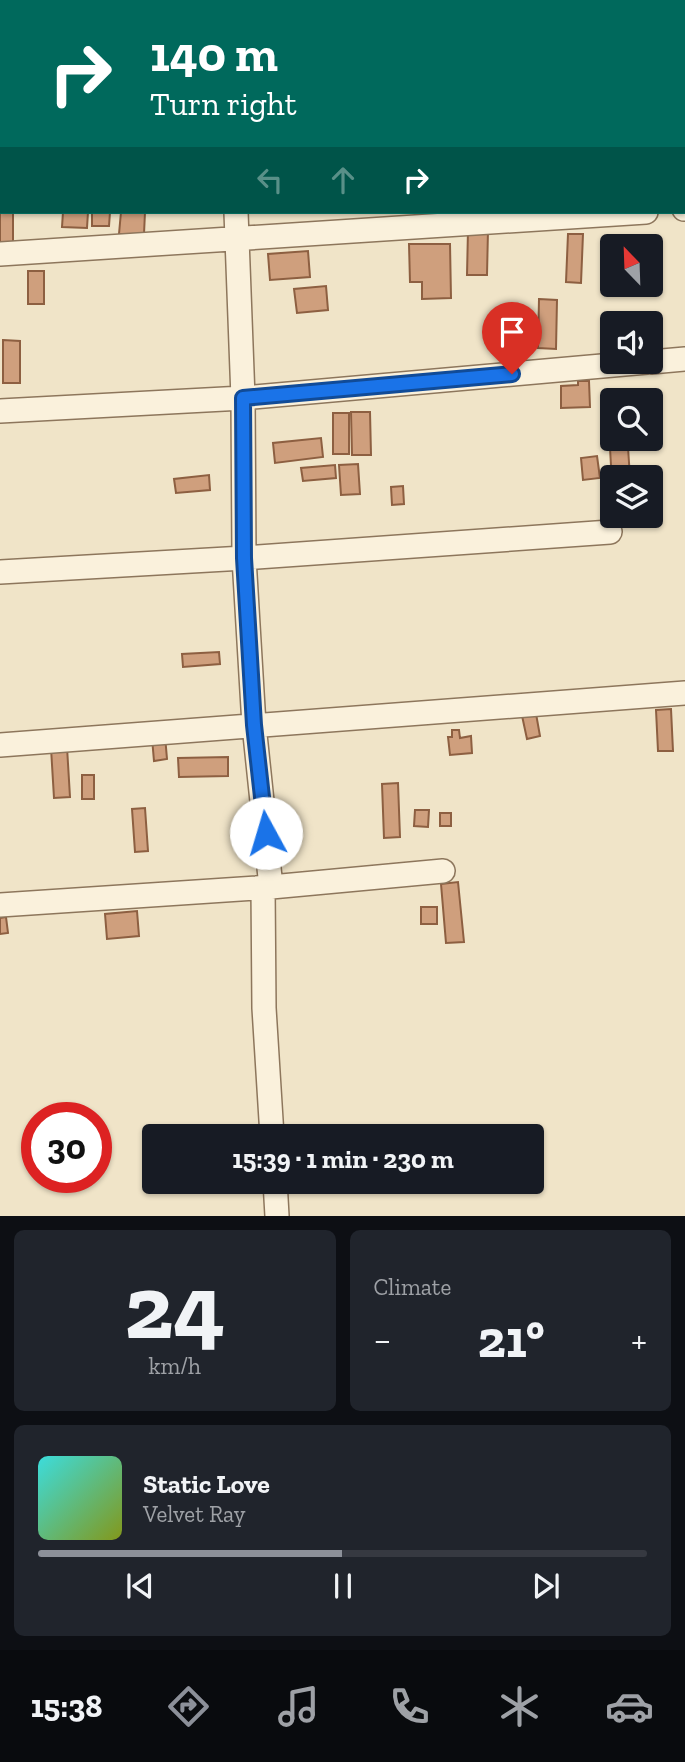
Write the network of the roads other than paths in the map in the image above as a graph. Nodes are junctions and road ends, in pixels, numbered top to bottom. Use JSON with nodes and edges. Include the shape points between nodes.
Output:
{"nodes":[{"id":1,"x":236,"y":214,"type":"edge"},
{"id":2,"x":617,"y":214,"type":"edge"},
{"id":3,"x":236,"y":240,"type":"junction"},
{"id":4,"x":0,"y":254,"type":"edge"},
{"id":5,"x":685,"y":359,"type":"edge"},
{"id":6,"x":663,"y":361,"type":"edge"},
{"id":7,"x":600,"y":366,"type":"edge"},
{"id":8,"x":243,"y":398,"type":"junction"},
{"id":9,"x":0,"y":411,"type":"edge"},
{"id":10,"x":610,"y":532,"type":"dead end"},
{"id":11,"x":244,"y":558,"type":"junction"},
{"id":12,"x":0,"y":572,"type":"edge"},
{"id":13,"x":685,"y":693,"type":"edge"},
{"id":14,"x":254,"y":725,"type":"junction"},
{"id":15,"x":0,"y":745,"type":"edge"},
{"id":16,"x":443,"y":871,"type":"dead end"},
{"id":17,"x":267,"y":887,"type":"junction"},
{"id":18,"x":0,"y":905,"type":"edge"},
{"id":19,"x":271,"y":1124,"type":"edge"},
{"id":20,"x":276,"y":1194,"type":"edge"},
{"id":21,"x":277,"y":1216,"type":"edge"}],
"edges":[{"from":1,"to":3,"type":"street"},
{"from":2,"to":3,"type":"street"},
{"from":3,"to":4,"type":"street"},
{"from":3,"to":8,"type":"street"},
{"from":5,"to":6,"type":"street"},
{"from":7,"to":8,"type":"street"},
{"from":8,"to":9,"type":"street"},
{"from":8,"to":11,"type":"street"},
{"from":10,"to":11,"type":"street"},
{"from":11,"to":12,"type":"street"},
{"from":11,"to":14,"type":"street"},
{"from":13,"to":14,"type":"street"},
{"from":14,"to":15,"type":"street"},
{"from":14,"to":17,"type":"street"},
{"from":16,"to":17,"type":"street"},
{"from":17,"to":18,"type":"street"},
{"from":17,"to":19,"type":"street","via":[[264,1008]]},
{"from":20,"to":21,"type":"street"}]}
